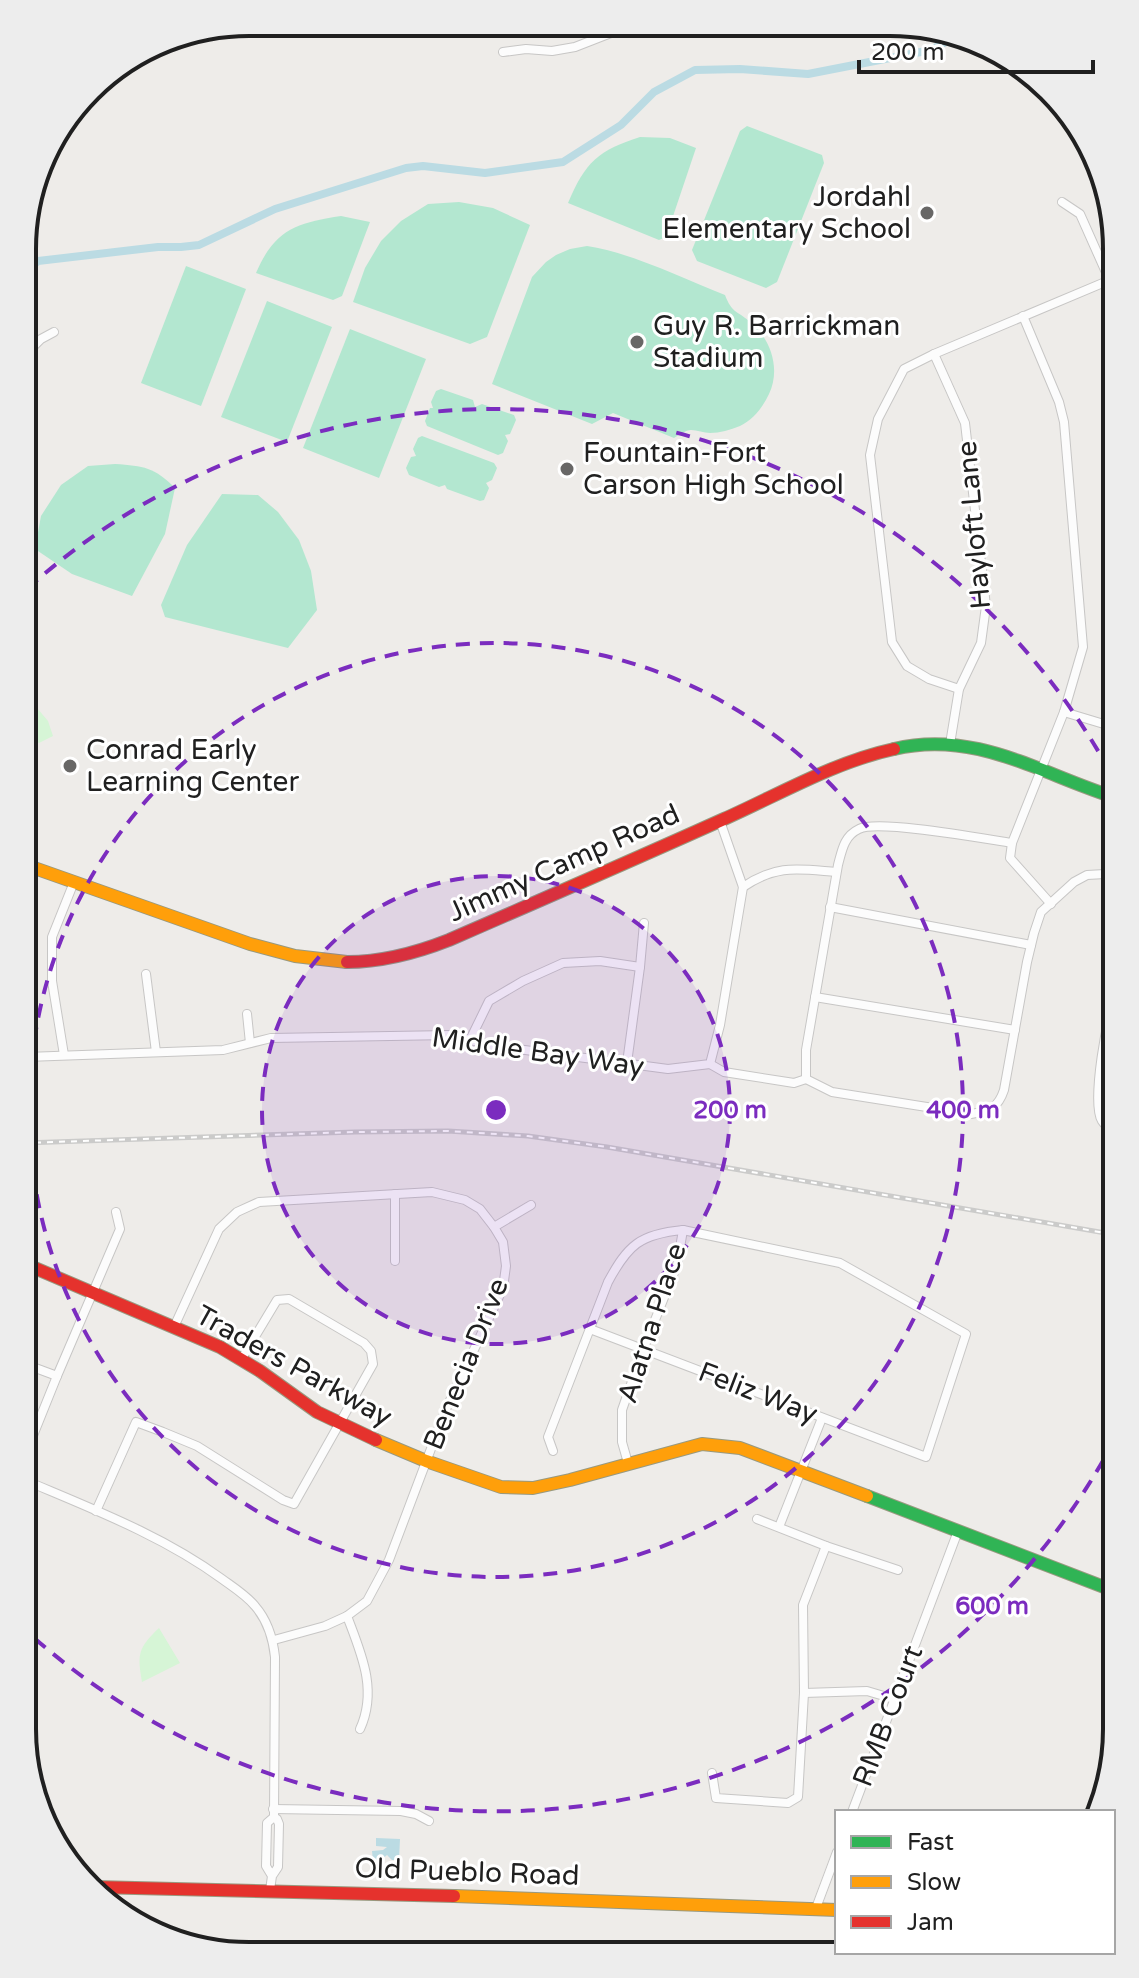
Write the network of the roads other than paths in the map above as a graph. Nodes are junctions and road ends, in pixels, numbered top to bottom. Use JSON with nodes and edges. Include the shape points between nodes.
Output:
{"nodes":[{"id":1,"x":603,"y":36,"type":"edge"},
{"id":2,"x":503,"y":52,"type":"dead end"},
{"id":3,"x":1062,"y":202,"type":"dead end"},
{"id":4,"x":1103,"y":258,"type":"edge"},
{"id":5,"x":1103,"y":283,"type":"edge"},
{"id":6,"x":1023,"y":316,"type":"junction"},
{"id":7,"x":54,"y":332,"type":"dead end"},
{"id":8,"x":36,"y":344,"type":"edge"},
{"id":9,"x":934,"y":354,"type":"junction"},
{"id":10,"x":959,"y":689,"type":"junction"},
{"id":11,"x":1064,"y":712,"type":"junction"},
{"id":12,"x":1103,"y":724,"type":"edge"},
{"id":13,"x":950,"y":744,"type":"junction"},
{"id":14,"x":1040,"y":769,"type":"junction"},
{"id":15,"x":1103,"y":794,"type":"edge"},
{"id":16,"x":720,"y":821,"type":"junction"},
{"id":17,"x":1012,"y":843,"type":"junction"},
{"id":18,"x":36,"y":869,"type":"edge"},
{"id":19,"x":836,"y":872,"type":"junction"},
{"id":20,"x":1103,"y":874,"type":"edge"},
{"id":21,"x":74,"y":882,"type":"junction"},
{"id":22,"x":743,"y":887,"type":"junction"},
{"id":23,"x":1051,"y":904,"type":"junction"},
{"id":24,"x":830,"y":907,"type":"junction"},
{"id":25,"x":644,"y":923,"type":"dead end"},
{"id":26,"x":1031,"y":945,"type":"junction"},
{"id":27,"x":640,"y":967,"type":"junction"},
{"id":28,"x":146,"y":974,"type":"dead end"},
{"id":29,"x":815,"y":997,"type":"junction"},
{"id":30,"x":247,"y":1014,"type":"dead end"},
{"id":31,"x":1015,"y":1030,"type":"junction"},
{"id":32,"x":470,"y":1040,"type":"junction"},
{"id":33,"x":250,"y":1043,"type":"junction"},
{"id":34,"x":156,"y":1052,"type":"junction"},
{"id":35,"x":1103,"y":1053,"type":"edge"},
{"id":36,"x":64,"y":1055,"type":"junction"},
{"id":37,"x":36,"y":1056,"type":"edge"},
{"id":38,"x":627,"y":1063,"type":"junction"},
{"id":39,"x":710,"y":1064,"type":"junction"},
{"id":40,"x":806,"y":1079,"type":"junction"},
{"id":41,"x":1102,"y":1122,"type":"joint"},
{"id":42,"x":1093,"y":1127,"type":"dead end"},
{"id":43,"x":395,"y":1194,"type":"junction"},
{"id":44,"x":531,"y":1205,"type":"dead end"},
{"id":45,"x":116,"y":1212,"type":"dead end"},
{"id":46,"x":494,"y":1227,"type":"junction"},
{"id":47,"x":683,"y":1230,"type":"junction"},
{"id":48,"x":395,"y":1261,"type":"dead end"},
{"id":49,"x":36,"y":1269,"type":"edge"},
{"id":50,"x":92,"y":1293,"type":"junction"},
{"id":51,"x":174,"y":1327,"type":"junction"},
{"id":52,"x":590,"y":1329,"type":"junction"},
{"id":53,"x":643,"y":1350,"type":"junction"},
{"id":54,"x":241,"y":1360,"type":"junction"},
{"id":55,"x":36,"y":1368,"type":"edge"},
{"id":56,"x":57,"y":1376,"type":"junction"},
{"id":57,"x":822,"y":1418,"type":"junction"},
{"id":58,"x":340,"y":1424,"type":"junction"},
{"id":59,"x":36,"y":1428,"type":"edge"},
{"id":60,"x":553,"y":1451,"type":"dead end"},
{"id":61,"x":426,"y":1461,"type":"junction"},
{"id":62,"x":628,"y":1463,"type":"junction"},
{"id":63,"x":800,"y":1470,"type":"junction"},
{"id":64,"x":36,"y":1485,"type":"edge"},
{"id":65,"x":96,"y":1511,"type":"junction"},
{"id":66,"x":757,"y":1519,"type":"dead end"},
{"id":67,"x":779,"y":1527,"type":"junction"},
{"id":68,"x":958,"y":1531,"type":"junction"},
{"id":69,"x":826,"y":1546,"type":"junction"},
{"id":70,"x":898,"y":1570,"type":"dead end"},
{"id":71,"x":1103,"y":1587,"type":"edge"},
{"id":72,"x":347,"y":1616,"type":"junction"},
{"id":73,"x":274,"y":1640,"type":"junction"},
{"id":74,"x":804,"y":1693,"type":"junction"},
{"id":75,"x":894,"y":1699,"type":"junction"},
{"id":76,"x":360,"y":1729,"type":"dead end"},
{"id":77,"x":712,"y":1773,"type":"dead end"},
{"id":78,"x":853,"y":1810,"type":"edge"},
{"id":79,"x":274,"y":1813,"type":"junction"},
{"id":80,"x":429,"y":1821,"type":"dead end"},
{"id":81,"x":835,"y":1857,"type":"edge"},
{"id":82,"x":271,"y":1883,"type":"junction"},
{"id":83,"x":107,"y":1887,"type":"edge"},
{"id":84,"x":816,"y":1908,"type":"junction"},
{"id":85,"x":835,"y":1910,"type":"edge"}],
"edges":[{"from":1,"to":2,"type":"street","via":[[552,51]]},
{"from":3,"to":4,"type":"street","via":[[1080,214]]},
{"from":5,"to":6,"type":"street"},
{"from":6,"to":9,"type":"street"},
{"from":6,"to":11,"type":"street","via":[[1064,422],[1083,647]]},
{"from":7,"to":8,"type":"street"},
{"from":9,"to":10,"type":"street","name":"Hayloft Lane","via":[[965,423],[986,606],[981,643]]},
{"from":9,"to":10,"type":"street","via":[[904,369],[878,419],[870,455],[892,642],[907,666]]},
{"from":10,"to":13,"type":"street","name":"Hayloft Lane"},
{"from":11,"to":12,"type":"street"},
{"from":11,"to":14,"type":"street"},
{"from":13,"to":14,"type":"street","name":"Jimmy Camp Road","via":[[995,751]]},
{"from":13,"to":16,"type":"street","name":"Jimmy Camp Road","via":[[903,745],[859,758]]},
{"from":14,"to":15,"type":"street","name":"Jimmy Camp Road"},
{"from":14,"to":17,"type":"street"},
{"from":16,"to":21,"type":"street","name":"Jimmy Camp Road","via":[[449,940],[365,962],[289,956]]},
{"from":16,"to":22,"type":"street"},
{"from":17,"to":19,"type":"street","via":[[863,826],[844,844]]},
{"from":17,"to":23,"type":"street","via":[[1010,858]]},
{"from":18,"to":21,"type":"street","name":"Jimmy Camp Road"},
{"from":19,"to":22,"type":"street","via":[[791,868]]},
{"from":19,"to":24,"type":"street"},
{"from":20,"to":23,"type":"street","via":[[1074,882]]},
{"from":21,"to":36,"type":"street","via":[[52,937],[52,981]]},
{"from":22,"to":39,"type":"street"},
{"from":23,"to":26,"type":"street","via":[[1041,912]]},
{"from":24,"to":26,"type":"street"},
{"from":24,"to":29,"type":"street"},
{"from":25,"to":27,"type":"street"},
{"from":26,"to":31,"type":"street"},
{"from":27,"to":32,"type":"street","via":[[563,963],[489,1001]]},
{"from":27,"to":38,"type":"street"},
{"from":28,"to":34,"type":"street"},
{"from":29,"to":31,"type":"street"},
{"from":29,"to":40,"type":"street"},
{"from":30,"to":33,"type":"street"},
{"from":31,"to":40,"type":"street","via":[[1000,1103],[986,1111],[971,1114],[832,1092]]},
{"from":32,"to":33,"type":"street","name":"Middle Bay Way","via":[[450,1035],[271,1038]]},
{"from":32,"to":38,"type":"street","name":"Middle Bay Way"},
{"from":33,"to":34,"type":"street","name":"Middle Bay Way","via":[[223,1050]]},
{"from":34,"to":36,"type":"street","name":"Middle Bay Way"},
{"from":35,"to":41,"type":"street","via":[[1097,1105]]},
{"from":36,"to":37,"type":"street","name":"Middle Bay Way"},
{"from":38,"to":39,"type":"street","name":"Middle Bay Way","via":[[668,1069]]},
{"from":39,"to":40,"type":"street","via":[[724,1072],[794,1083]]},
{"from":41,"to":42,"type":"street"},
{"from":43,"to":46,"type":"street","name":"Benecia Drive","via":[[432,1192],[465,1200]]},
{"from":43,"to":48,"type":"street"},
{"from":43,"to":51,"type":"street","name":"Benecia Drive","via":[[259,1202],[237,1212],[219,1229]]},
{"from":44,"to":46,"type":"street"},
{"from":45,"to":50,"type":"street","via":[[120,1229]]},
{"from":46,"to":61,"type":"street","name":"Benecia Drive","via":[[503,1242],[503,1288]]},
{"from":47,"to":52,"type":"street","via":[[638,1241],[621,1258]]},
{"from":47,"to":53,"type":"street","name":"Alatna Place","via":[[677,1265]]},
{"from":47,"to":57,"type":"street","name":"Feliz Way","via":[[840,1263],[966,1334],[926,1457]]},
{"from":49,"to":50,"type":"street","name":"Traders Parkway"},
{"from":50,"to":51,"type":"street","name":"Traders Parkway"},
{"from":50,"to":56,"type":"street"},
{"from":51,"to":54,"type":"street","name":"Traders Parkway"},
{"from":52,"to":53,"type":"street","name":"Feliz Way"},
{"from":52,"to":60,"type":"street","via":[[548,1437]]},
{"from":53,"to":57,"type":"street","name":"Feliz Way"},
{"from":53,"to":62,"type":"street","name":"Alatna Place","via":[[622,1410]]},
{"from":54,"to":58,"type":"street","name":"Traders Parkway"},
{"from":54,"to":58,"type":"street","via":[[277,1300],[289,1299],[364,1343],[373,1364]]},
{"from":55,"to":56,"type":"street"},
{"from":56,"to":59,"type":"street"},
{"from":57,"to":63,"type":"street"},
{"from":58,"to":61,"type":"street","name":"Traders Parkway"},
{"from":58,"to":65,"type":"street","via":[[294,1504],[197,1446],[136,1422]]},
{"from":61,"to":62,"type":"street","name":"Traders Parkway","via":[[501,1487],[533,1488]]},
{"from":61,"to":72,"type":"street","name":"Benecia Drive","via":[[389,1560],[367,1601]]},
{"from":62,"to":63,"type":"street","name":"Traders Parkway","via":[[702,1444],[740,1448]]},
{"from":63,"to":67,"type":"street"},
{"from":63,"to":68,"type":"street","name":"Traders Parkway"},
{"from":64,"to":65,"type":"street"},
{"from":65,"to":73,"type":"street","via":[[199,1562],[241,1592],[256,1606]]},
{"from":66,"to":67,"type":"street"},
{"from":67,"to":69,"type":"street"},
{"from":68,"to":71,"type":"street"},
{"from":68,"to":75,"type":"street","name":"RMB Court"},
{"from":69,"to":70,"type":"street"},
{"from":69,"to":74,"type":"street","via":[[803,1605]]},
{"from":72,"to":73,"type":"street","name":"Benecia Drive"},
{"from":72,"to":76,"type":"street","via":[[368,1677]]},
{"from":73,"to":79,"type":"street"},
{"from":74,"to":75,"type":"street","via":[[867,1691]]},
{"from":74,"to":77,"type":"street","via":[[798,1797],[788,1803],[716,1798]]},
{"from":75,"to":78,"type":"street","name":"RMB Court"},
{"from":79,"to":80,"type":"street","via":[[401,1811]]},
{"from":79,"to":82,"type":"street","via":[[279,1824],[278,1867]]},
{"from":81,"to":84,"type":"street"},
{"from":82,"to":83,"type":"street","name":"Old Pueblo Road"},
{"from":82,"to":84,"type":"street","name":"Old Pueblo Road"},
{"from":84,"to":85,"type":"street","name":"Old Pueblo Road"}]}
